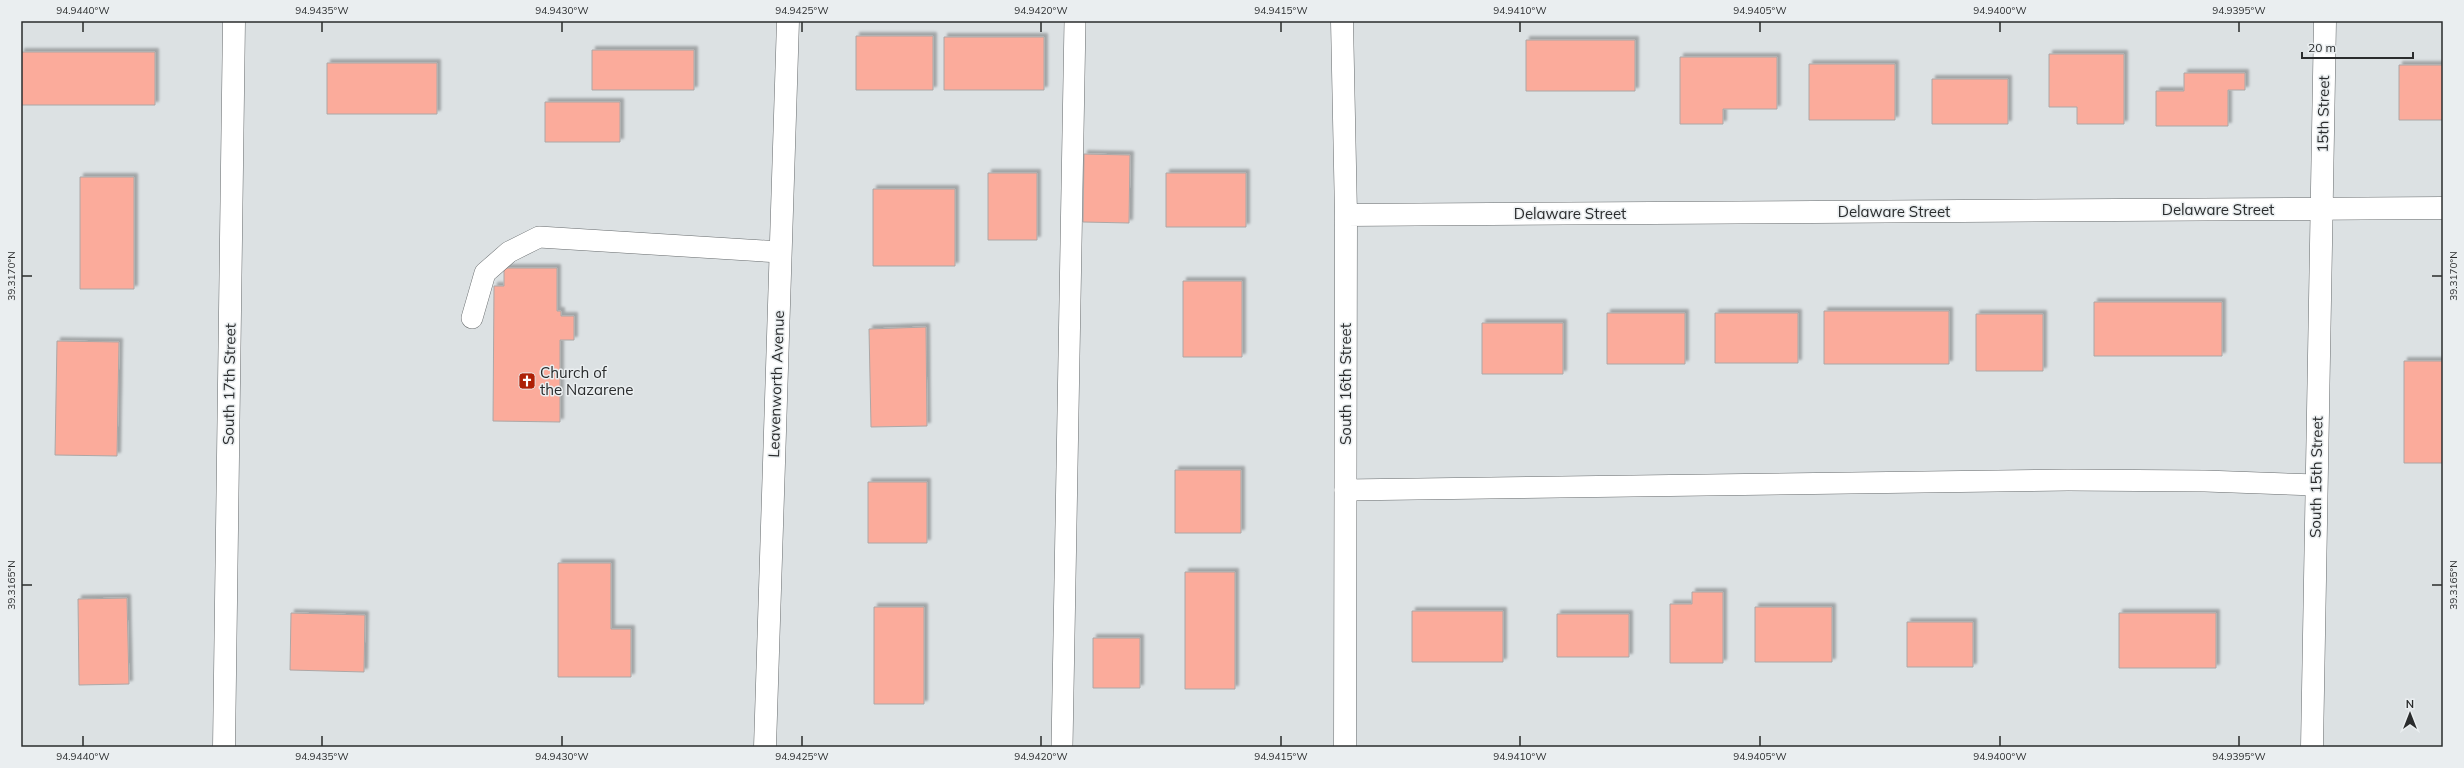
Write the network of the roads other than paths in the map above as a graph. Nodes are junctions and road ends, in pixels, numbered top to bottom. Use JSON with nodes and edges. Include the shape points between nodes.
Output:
{"nodes":[{"id":1,"x":234,"y":21,"type":"edge"},
{"id":2,"x":788,"y":21,"type":"edge"},
{"id":3,"x":1076,"y":21,"type":"edge"},
{"id":4,"x":1342,"y":21,"type":"edge"},
{"id":5,"x":2325,"y":21,"type":"edge"},
{"id":6,"x":2320,"y":208,"type":"junction"},
{"id":7,"x":2443,"y":208,"type":"edge"},
{"id":8,"x":1346,"y":215,"type":"junction"},
{"id":9,"x":780,"y":252,"type":"junction"},
{"id":10,"x":472,"y":318,"type":"dead end"},
{"id":11,"x":2316,"y":485,"type":"junction"},
{"id":12,"x":1345,"y":490,"type":"junction"},
{"id":13,"x":224,"y":747,"type":"edge"},
{"id":14,"x":765,"y":747,"type":"edge"},
{"id":15,"x":1062,"y":747,"type":"edge"},
{"id":16,"x":1345,"y":747,"type":"edge"},
{"id":17,"x":2312,"y":747,"type":"edge"}],
"edges":[{"from":1,"to":13,"type":"street","name":"South 17th Street"},
{"from":2,"to":9,"type":"street","name":"Leavenworth Avenue"},
{"from":3,"to":15,"type":"lane"},
{"from":4,"to":8,"type":"street","name":"South 16th Street"},
{"from":5,"to":6,"type":"street","name":"15th Street"},
{"from":6,"to":7,"type":"street","name":"Delaware Street"},
{"from":6,"to":8,"type":"street","name":"Delaware Street"},
{"from":6,"to":11,"type":"street","name":"South 15th Street"},
{"from":8,"to":12,"type":"street","name":"South 16th Street"},
{"from":9,"to":10,"type":"lane","via":[[539,237],[509,252],[485,272]]},
{"from":9,"to":14,"type":"street","name":"Leavenworth Avenue"},
{"from":11,"to":12,"type":"lane","via":[[2068,480]]},
{"from":11,"to":17,"type":"street","name":"South 15th Street"},
{"from":12,"to":16,"type":"street","name":"South 16th Street"}]}
